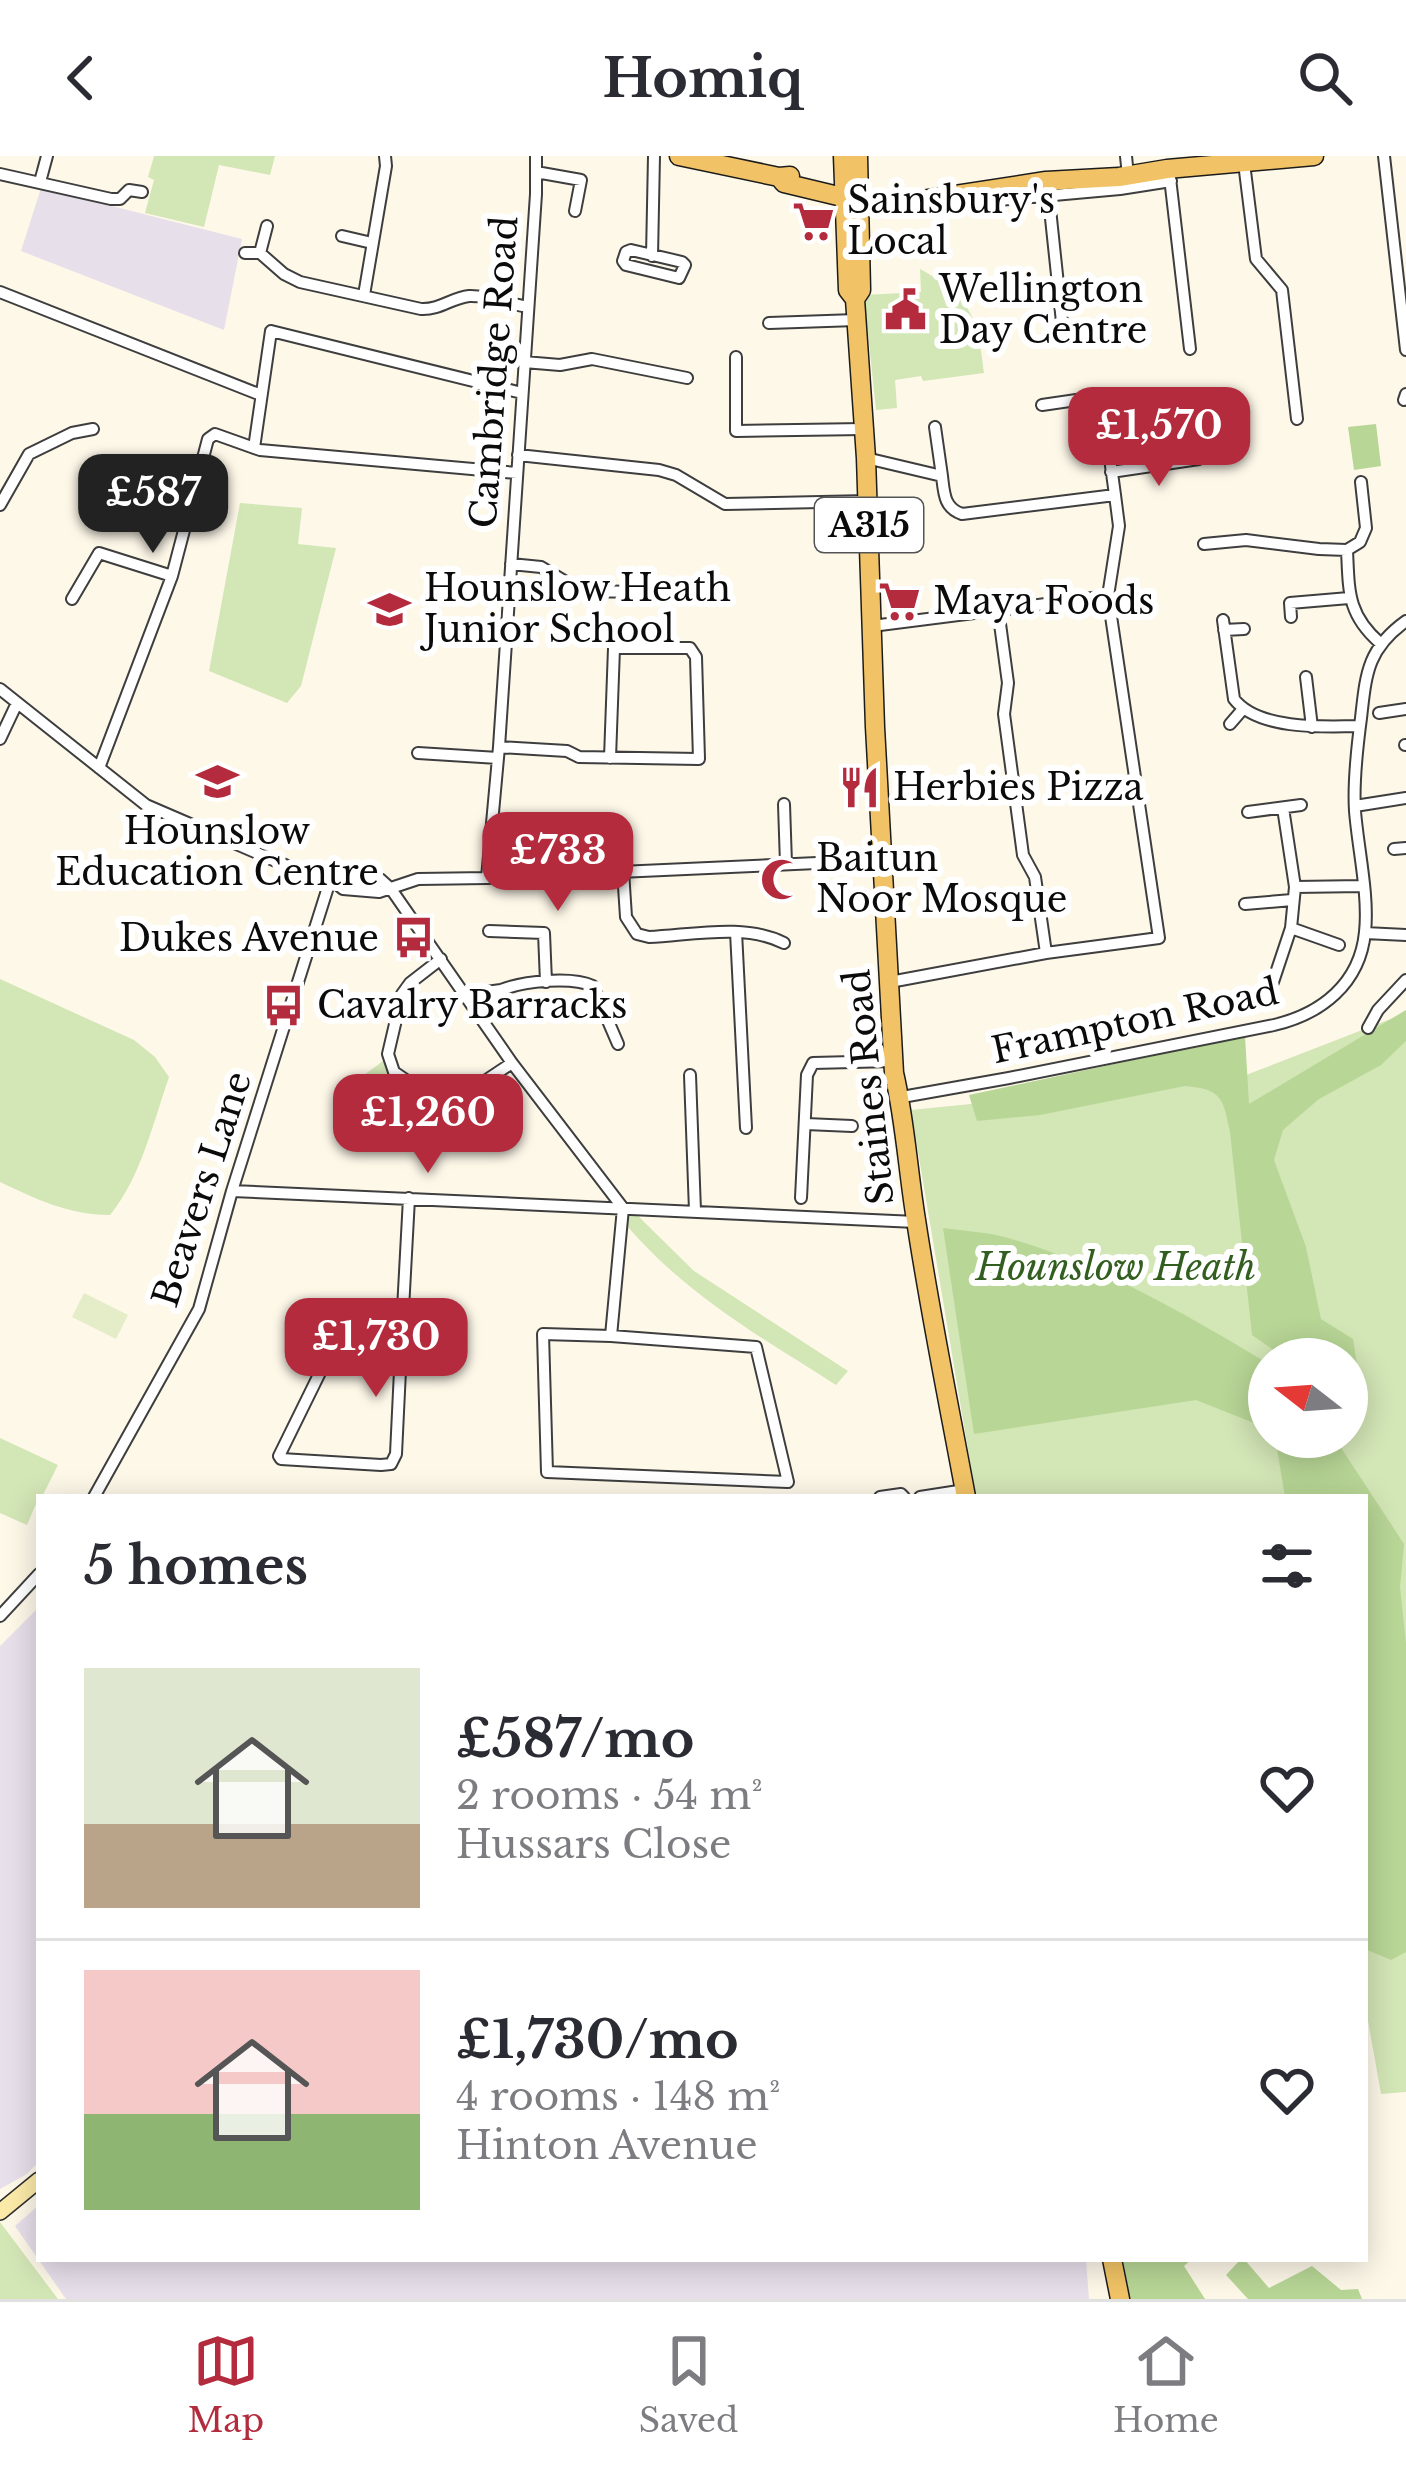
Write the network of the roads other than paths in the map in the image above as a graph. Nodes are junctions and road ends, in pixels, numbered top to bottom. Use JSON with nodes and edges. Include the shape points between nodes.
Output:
{"nodes":[{"id":1,"x":46,"y":156,"type":"edge"},
{"id":2,"x":386,"y":156,"type":"edge"},
{"id":3,"x":536,"y":156,"type":"edge"},
{"id":4,"x":655,"y":156,"type":"edge"},
{"id":5,"x":679,"y":156,"type":"edge"},
{"id":6,"x":1314,"y":156,"type":"edge"},
{"id":7,"x":1384,"y":156,"type":"edge"},
{"id":8,"x":848,"y":158,"type":"edge"},
{"id":9,"x":1244,"y":163,"type":"junction"},
{"id":10,"x":1127,"y":166,"type":"edge"},
{"id":11,"x":536,"y":172,"type":"junction"},
{"id":12,"x":0,"y":174,"type":"edge"},
{"id":13,"x":1169,"y":175,"type":"junction"},
{"id":14,"x":779,"y":178,"type":"junction"},
{"id":15,"x":814,"y":181,"type":"junction"},
{"id":16,"x":40,"y":182,"type":"junction"},
{"id":17,"x":1047,"y":187,"type":"junction"},
{"id":18,"x":142,"y":192,"type":"dead end"},
{"id":19,"x":851,"y":194,"type":"junction"},
{"id":20,"x":924,"y":198,"type":"junction"},
{"id":21,"x":903,"y":203,"type":"junction"},
{"id":22,"x":575,"y":211,"type":"dead end"},
{"id":23,"x":267,"y":226,"type":"dead end"},
{"id":24,"x":860,"y":232,"type":"junction"},
{"id":25,"x":342,"y":236,"type":"dead end"},
{"id":26,"x":372,"y":243,"type":"junction"},
{"id":27,"x":245,"y":253,"type":"dead end"},
{"id":28,"x":260,"y":253,"type":"junction"},
{"id":29,"x":652,"y":254,"type":"junction"},
{"id":30,"x":652,"y":272,"type":"junction"},
{"id":31,"x":0,"y":292,"type":"edge"},
{"id":32,"x":364,"y":295,"type":"junction"},
{"id":33,"x":853,"y":296,"type":"junction"},
{"id":34,"x":528,"y":307,"type":"junction"},
{"id":35,"x":856,"y":320,"type":"junction"},
{"id":36,"x":1062,"y":322,"type":"dead end"},
{"id":37,"x":769,"y":323,"type":"dead end"},
{"id":38,"x":1190,"y":350,"type":"dead end"},
{"id":39,"x":1406,"y":350,"type":"edge"},
{"id":40,"x":736,"y":357,"type":"dead end"},
{"id":41,"x":524,"y":362,"type":"junction"},
{"id":42,"x":687,"y":378,"type":"dead end"},
{"id":43,"x":522,"y":393,"type":"junction"},
{"id":44,"x":262,"y":395,"type":"junction"},
{"id":45,"x":1042,"y":405,"type":"dead end"},
{"id":46,"x":1298,"y":419,"type":"dead end"},
{"id":47,"x":935,"y":427,"type":"dead end"},
{"id":48,"x":93,"y":429,"type":"dead end"},
{"id":49,"x":864,"y":429,"type":"junction"},
{"id":50,"x":254,"y":448,"type":"junction"},
{"id":51,"x":518,"y":455,"type":"junction"},
{"id":52,"x":866,"y":458,"type":"junction"},
{"id":53,"x":1199,"y":459,"type":"dead end"},
{"id":54,"x":1111,"y":472,"type":"junction"},
{"id":55,"x":517,"y":473,"type":"junction"},
{"id":56,"x":942,"y":476,"type":"junction"},
{"id":57,"x":1361,"y":482,"type":"dead end"},
{"id":58,"x":1115,"y":495,"type":"junction"},
{"id":59,"x":868,"y":501,"type":"junction"},
{"id":60,"x":1363,"y":502,"type":"junction"},
{"id":61,"x":1349,"y":504,"type":"dead end"},
{"id":62,"x":0,"y":505,"type":"edge"},
{"id":63,"x":1204,"y":544,"type":"dead end"},
{"id":64,"x":1347,"y":550,"type":"junction"},
{"id":65,"x":511,"y":564,"type":"junction"},
{"id":66,"x":172,"y":576,"type":"junction"},
{"id":67,"x":701,"y":593,"type":"dead end"},
{"id":68,"x":1108,"y":596,"type":"junction"},
{"id":69,"x":1349,"y":598,"type":"junction"},
{"id":70,"x":73,"y":599,"type":"dead end"},
{"id":71,"x":998,"y":609,"type":"junction"},
{"id":72,"x":1291,"y":617,"type":"dead end"},
{"id":73,"x":1406,"y":621,"type":"edge"},
{"id":74,"x":872,"y":626,"type":"junction"},
{"id":75,"x":1244,"y":629,"type":"dead end"},
{"id":76,"x":1380,"y":643,"type":"junction"},
{"id":77,"x":1291,"y":686,"type":"dead end"},
{"id":78,"x":0,"y":689,"type":"edge"},
{"id":79,"x":17,"y":703,"type":"junction"},
{"id":80,"x":1243,"y":709,"type":"junction"},
{"id":81,"x":1406,"y":709,"type":"edge"},
{"id":82,"x":1379,"y":713,"type":"dead end"},
{"id":83,"x":1230,"y":724,"type":"dead end"},
{"id":84,"x":1360,"y":726,"type":"junction"},
{"id":85,"x":1312,"y":727,"type":"junction"},
{"id":86,"x":0,"y":740,"type":"edge"},
{"id":87,"x":499,"y":752,"type":"junction"},
{"id":88,"x":418,"y":753,"type":"dead end"},
{"id":89,"x":610,"y":758,"type":"junction"},
{"id":90,"x":99,"y":768,"type":"junction"},
{"id":91,"x":1406,"y":798,"type":"edge"},
{"id":92,"x":784,"y":804,"type":"dead end"},
{"id":93,"x":1301,"y":805,"type":"dead end"},
{"id":94,"x":1355,"y":806,"type":"junction"},
{"id":95,"x":1283,"y":808,"type":"junction"},
{"id":96,"x":1248,"y":812,"type":"dead end"},
{"id":97,"x":883,"y":860,"type":"junction"},
{"id":98,"x":786,"y":864,"type":"junction"},
{"id":99,"x":622,"y":872,"type":"junction"},
{"id":100,"x":487,"y":878,"type":"junction"},
{"id":101,"x":333,"y":884,"type":"junction"},
{"id":102,"x":1363,"y":886,"type":"junction"},
{"id":103,"x":391,"y":889,"type":"junction"},
{"id":104,"x":1294,"y":894,"type":"junction"},
{"id":105,"x":1245,"y":904,"type":"dead end"},
{"id":106,"x":1292,"y":928,"type":"junction"},
{"id":107,"x":489,"y":931,"type":"dead end"},
{"id":108,"x":736,"y":932,"type":"junction"},
{"id":109,"x":1365,"y":933,"type":"junction"},
{"id":110,"x":1406,"y":935,"type":"edge"},
{"id":111,"x":784,"y":943,"type":"dead end"},
{"id":112,"x":1339,"y":945,"type":"dead end"},
{"id":113,"x":1046,"y":953,"type":"junction"},
{"id":114,"x":441,"y":959,"type":"junction"},
{"id":115,"x":1262,"y":969,"type":"dead end"},
{"id":116,"x":1406,"y":980,"type":"edge"},
{"id":117,"x":546,"y":982,"type":"junction"},
{"id":118,"x":890,"y":982,"type":"junction"},
{"id":119,"x":501,"y":990,"type":"junction"},
{"id":120,"x":464,"y":995,"type":"junction"},
{"id":121,"x":480,"y":1018,"type":"junction"},
{"id":122,"x":1368,"y":1028,"type":"dead end"},
{"id":123,"x":618,"y":1043,"type":"dead end"},
{"id":124,"x":893,"y":1061,"type":"junction"},
{"id":125,"x":512,"y":1063,"type":"junction"},
{"id":126,"x":690,"y":1075,"type":"dead end"},
{"id":127,"x":902,"y":1097,"type":"junction"},
{"id":128,"x":806,"y":1124,"type":"junction"},
{"id":129,"x":852,"y":1126,"type":"dead end"},
{"id":130,"x":746,"y":1128,"type":"dead end"},
{"id":131,"x":232,"y":1191,"type":"junction"},
{"id":132,"x":409,"y":1198,"type":"junction"},
{"id":133,"x":801,"y":1198,"type":"dead end"},
{"id":134,"x":622,"y":1208,"type":"junction"},
{"id":135,"x":694,"y":1211,"type":"junction"},
{"id":136,"x":916,"y":1222,"type":"junction"},
{"id":137,"x":402,"y":1333,"type":"junction"},
{"id":138,"x":611,"y":1336,"type":"junction"},
{"id":139,"x":966,"y":1493,"type":"edge"},
{"id":140,"x":96,"y":1494,"type":"edge"},
{"id":141,"x":36,"y":1577,"type":"edge"},
{"id":142,"x":0,"y":1615,"type":"edge"},
{"id":143,"x":36,"y":2182,"type":"edge"},
{"id":144,"x":0,"y":2212,"type":"edge"},
{"id":145,"x":1113,"y":2262,"type":"edge"},
{"id":146,"x":1120,"y":2299,"type":"edge"}],
"edges":[{"from":1,"to":16,"type":"street"},
{"from":2,"to":26,"type":"street"},
{"from":3,"to":11,"type":"street","name":"Cambridge Road"},
{"from":4,"to":29,"type":"street"},
{"from":5,"to":14,"type":"main road"},
{"from":6,"to":9,"type":"main road"},
{"from":7,"to":39,"type":"street"},
{"from":8,"to":15,"type":"main road"},
{"from":8,"to":19,"type":"main road","name":"Staines Road","number":"A315"},
{"from":9,"to":13,"type":"main road"},
{"from":9,"to":46,"type":"street","via":[[1256,259],[1282,290]]},
{"from":10,"to":13,"type":"main road"},
{"from":10,"to":17,"type":"main road"},
{"from":11,"to":22,"type":"street","via":[[580,180]]},
{"from":11,"to":34,"type":"street","name":"Cambridge Road"},
{"from":12,"to":16,"type":"street"},
{"from":13,"to":17,"type":"street","via":[[1120,189]]},
{"from":13,"to":38,"type":"street"},
{"from":14,"to":15,"type":"main road"},
{"from":14,"to":19,"type":"main road"},
{"from":15,"to":19,"type":"main road"},
{"from":16,"to":18,"type":"street","via":[[111,199]]},
{"from":17,"to":20,"type":"main road"},
{"from":17,"to":36,"type":"street"},
{"from":19,"to":20,"type":"main road"},
{"from":19,"to":21,"type":"main road"},
{"from":19,"to":24,"type":"main road","name":"Staines Road","number":"A315"},
{"from":19,"to":33,"type":"main road","name":"Staines Road","number":"A315"},
{"from":20,"to":21,"type":"main road"},
{"from":21,"to":24,"type":"main road"},
{"from":23,"to":28,"type":"street"},
{"from":24,"to":33,"type":"main road","name":"Staines Road","number":"A315","via":[[861,290]]},
{"from":25,"to":26,"type":"street"},
{"from":26,"to":32,"type":"street"},
{"from":27,"to":28,"type":"street"},
{"from":28,"to":32,"type":"street","via":[[300,281]]},
{"from":29,"to":30,"type":"street"},
{"from":29,"to":30,"type":"street","via":[[631,250],[623,262]]},
{"from":29,"to":30,"type":"street","via":[[685,265],[680,278]]},
{"from":31,"to":44,"type":"street"},
{"from":32,"to":34,"type":"street","via":[[431,310],[473,296]]},
{"from":33,"to":35,"type":"main road","name":"Staines Road","number":"A315"},
{"from":34,"to":41,"type":"street","name":"Cambridge Road"},
{"from":35,"to":37,"type":"street"},
{"from":35,"to":49,"type":"main road","name":"Staines Road","number":"A315"},
{"from":40,"to":49,"type":"street","via":[[736,431]]},
{"from":41,"to":42,"type":"street","via":[[592,359]]},
{"from":41,"to":43,"type":"street","name":"Cambridge Road"},
{"from":43,"to":44,"type":"street","via":[[271,331]]},
{"from":43,"to":51,"type":"street","name":"Cambridge Road"},
{"from":44,"to":50,"type":"street"},
{"from":45,"to":54,"type":"street","via":[[1102,400]]},
{"from":47,"to":56,"type":"street"},
{"from":48,"to":62,"type":"street","via":[[29,454]]},
{"from":49,"to":52,"type":"main road","name":"Staines Road","number":"A315"},
{"from":50,"to":55,"type":"street"},
{"from":50,"to":66,"type":"street","via":[[215,434],[208,439]]},
{"from":51,"to":55,"type":"street","name":"Cambridge Road"},
{"from":51,"to":59,"type":"street","via":[[658,470],[725,504]]},
{"from":52,"to":56,"type":"street"},
{"from":52,"to":59,"type":"main road","name":"Staines Road","number":"A315"},
{"from":53,"to":54,"type":"street"},
{"from":54,"to":58,"type":"street"},
{"from":55,"to":65,"type":"street","name":"Cambridge Road"},
{"from":56,"to":58,"type":"street","via":[[945,501],[962,514]]},
{"from":57,"to":60,"type":"street"},
{"from":58,"to":68,"type":"street","via":[[1119,526]]},
{"from":59,"to":74,"type":"main road","name":"Staines Road","number":"A315"},
{"from":60,"to":61,"type":"street"},
{"from":60,"to":64,"type":"street","via":[[1366,528]]},
{"from":63,"to":64,"type":"street","via":[[1239,539]]},
{"from":64,"to":69,"type":"street"},
{"from":65,"to":67,"type":"street","via":[[541,567],[580,591]]},
{"from":65,"to":87,"type":"street","name":"Cambridge Road"},
{"from":66,"to":70,"type":"street","via":[[99,553]]},
{"from":66,"to":90,"type":"street"},
{"from":68,"to":71,"type":"street"},
{"from":68,"to":113,"type":"street","via":[[1163,942]]},
{"from":69,"to":72,"type":"street","via":[[1289,598]]},
{"from":69,"to":76,"type":"street"},
{"from":71,"to":74,"type":"street"},
{"from":71,"to":113,"type":"street","via":[[1023,855],[1036,877]]},
{"from":73,"to":76,"type":"street"},
{"from":74,"to":97,"type":"main road","name":"Staines Road","number":"A315"},
{"from":75,"to":80,"type":"street","via":[[1223,625],[1234,699]]},
{"from":76,"to":84,"type":"street","name":"Frampton Road","via":[[1367,669]]},
{"from":77,"to":85,"type":"street","via":[[1306,681]]},
{"from":78,"to":79,"type":"street"},
{"from":79,"to":86,"type":"street"},
{"from":79,"to":90,"type":"street"},
{"from":80,"to":83,"type":"street"},
{"from":80,"to":85,"type":"street"},
{"from":81,"to":82,"type":"street"},
{"from":84,"to":85,"type":"street"},
{"from":84,"to":94,"type":"street","name":"Frampton Road"},
{"from":87,"to":88,"type":"street"},
{"from":87,"to":89,"type":"street"},
{"from":87,"to":100,"type":"street","name":"Cambridge Road"},
{"from":89,"to":89,"type":"street","via":[[699,759],[690,649],[614,648]]},
{"from":90,"to":101,"type":"street","via":[[146,805]]},
{"from":91,"to":94,"type":"street"},
{"from":92,"to":98,"type":"street"},
{"from":93,"to":95,"type":"street"},
{"from":94,"to":102,"type":"street","name":"Frampton Road"},
{"from":95,"to":96,"type":"street"},
{"from":95,"to":104,"type":"street"},
{"from":97,"to":98,"type":"street"},
{"from":97,"to":118,"type":"main road","name":"Staines Road","number":"A315"},
{"from":98,"to":99,"type":"street"},
{"from":99,"to":100,"type":"street"},
{"from":99,"to":108,"type":"street","via":[[626,917],[637,934]]},
{"from":100,"to":103,"type":"street","via":[[418,879]]},
{"from":101,"to":103,"type":"street","via":[[380,879]]},
{"from":101,"to":131,"type":"street","name":"Beavers Lane"},
{"from":102,"to":104,"type":"street"},
{"from":102,"to":109,"type":"street","name":"Frampton Road"},
{"from":103,"to":114,"type":"street"},
{"from":104,"to":105,"type":"street"},
{"from":104,"to":106,"type":"street"},
{"from":106,"to":112,"type":"street"},
{"from":106,"to":115,"type":"street","via":[[1275,978]]},
{"from":107,"to":117,"type":"street","via":[[544,933]]},
{"from":108,"to":111,"type":"street"},
{"from":108,"to":130,"type":"street"},
{"from":109,"to":110,"type":"street"},
{"from":109,"to":127,"type":"street","name":"Frampton Road","via":[[1344,986],[1304,1017]]},
{"from":113,"to":118,"type":"street"},
{"from":114,"to":120,"type":"street"},
{"from":114,"to":125,"type":"street","via":[[402,994],[388,1054],[394,1072],[413,1085],[466,1090]]},
{"from":116,"to":122,"type":"street"},
{"from":117,"to":119,"type":"street"},
{"from":117,"to":123,"type":"street","via":[[593,986]]},
{"from":118,"to":124,"type":"main road","name":"Staines Road","number":"A315"},
{"from":119,"to":120,"type":"street"},
{"from":119,"to":121,"type":"street","via":[[496,1007]]},
{"from":120,"to":121,"type":"street"},
{"from":121,"to":125,"type":"street"},
{"from":124,"to":127,"type":"main road","name":"Staines Road","number":"A315"},
{"from":124,"to":128,"type":"street","via":[[813,1063]]},
{"from":125,"to":134,"type":"street"},
{"from":126,"to":135,"type":"street"},
{"from":127,"to":136,"type":"main road","name":"Staines Road","number":"A315"},
{"from":128,"to":129,"type":"street"},
{"from":128,"to":133,"type":"street"},
{"from":131,"to":132,"type":"street"},
{"from":131,"to":140,"type":"street","name":"Beavers Lane","via":[[199,1309]]},
{"from":132,"to":134,"type":"street"},
{"from":132,"to":137,"type":"street"},
{"from":134,"to":135,"type":"street"},
{"from":134,"to":138,"type":"street"},
{"from":135,"to":136,"type":"street"},
{"from":136,"to":139,"type":"main road","number":"A315"},
{"from":137,"to":137,"type":"street","via":[[392,1464],[280,1460],[338,1336]]},
{"from":138,"to":138,"type":"street","via":[[757,1347],[788,1482],[547,1472],[543,1334]]},
{"from":141,"to":142,"type":"street"},
{"from":143,"to":144,"type":"street"},
{"from":145,"to":146,"type":"main road"}]}
